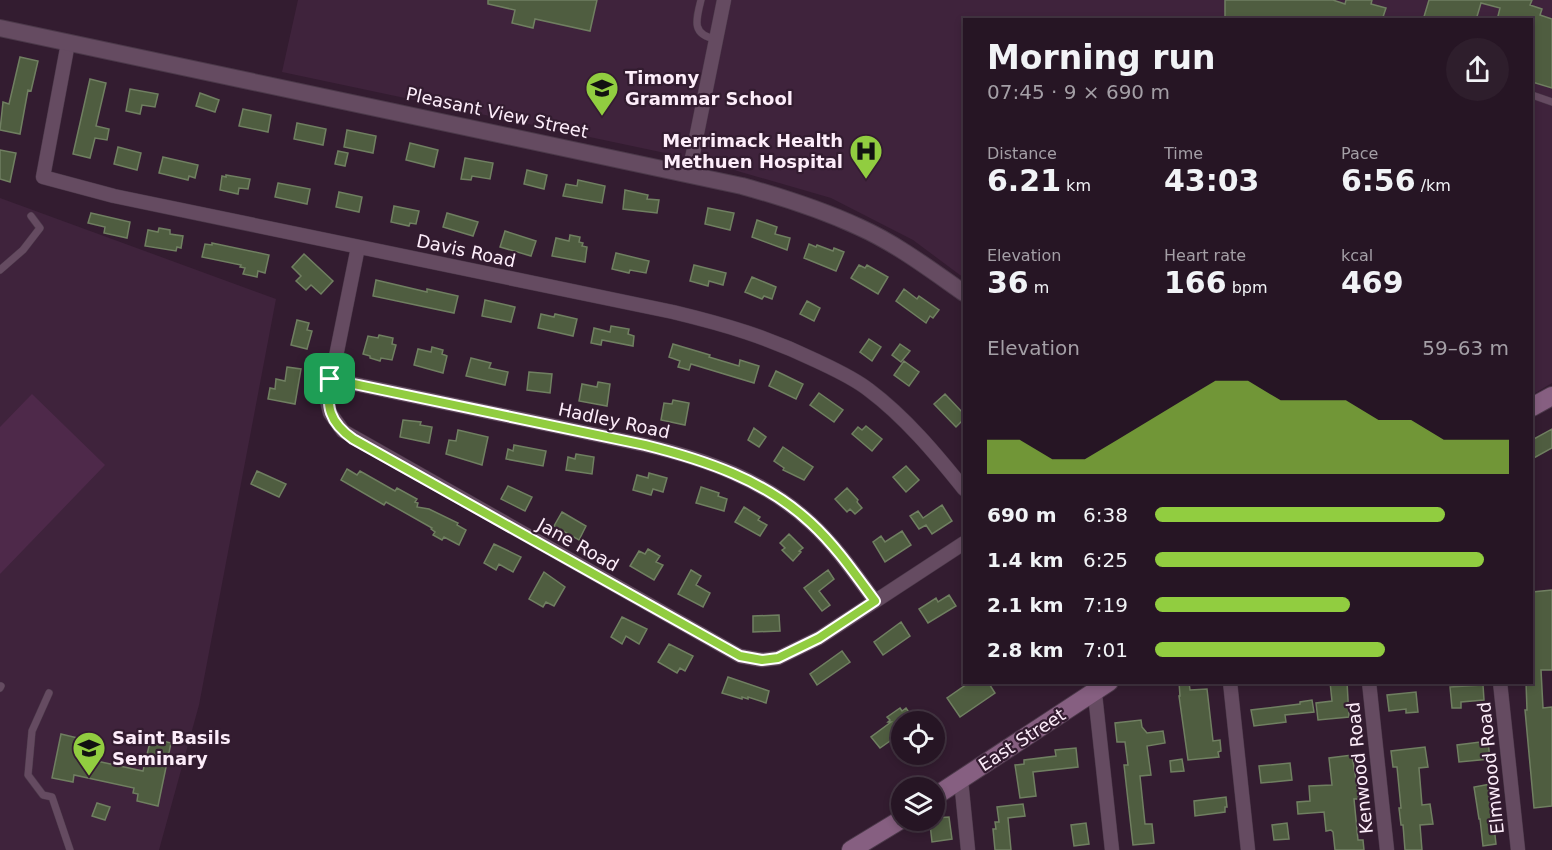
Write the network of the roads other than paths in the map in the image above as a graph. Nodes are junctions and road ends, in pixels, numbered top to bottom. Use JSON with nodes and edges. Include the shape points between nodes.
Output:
{"nodes":[{"id":1,"x":701,"y":0,"type":"edge"},
{"id":2,"x":724,"y":0,"type":"edge"},
{"id":3,"x":0,"y":28,"type":"edge"},
{"id":4,"x":716,"y":39,"type":"junction"},
{"id":5,"x":68,"y":42,"type":"junction"},
{"id":6,"x":1533,"y":95,"type":"edge"},
{"id":7,"x":1552,"y":102,"type":"edge"},
{"id":8,"x":689,"y":173,"type":"junction"},
{"id":9,"x":32,"y":216,"type":"dead end"},
{"id":10,"x":358,"y":247,"type":"junction"},
{"id":11,"x":0,"y":270,"type":"edge"},
{"id":12,"x":963,"y":292,"type":"edge"},
{"id":13,"x":330,"y":379,"type":"junction"},
{"id":14,"x":1552,"y":396,"type":"edge"},
{"id":15,"x":1533,"y":406,"type":"edge"},
{"id":16,"x":963,"y":488,"type":"edge"},
{"id":17,"x":963,"y":544,"type":"edge"},
{"id":18,"x":875,"y":601,"type":"junction"},
{"id":19,"x":1230,"y":684,"type":"edge"},
{"id":20,"x":1370,"y":684,"type":"edge"},
{"id":21,"x":1500,"y":684,"type":"edge"},
{"id":22,"x":1099,"y":685,"type":"edge"},
{"id":23,"x":49,"y":693,"type":"dead end"},
{"id":24,"x":961,"y":780,"type":"junction"},
{"id":25,"x":945,"y":790,"type":"edge"},
{"id":26,"x":891,"y":826,"type":"edge"},
{"id":27,"x":70,"y":850,"type":"edge"},
{"id":28,"x":851,"y":850,"type":"edge"},
{"id":29,"x":968,"y":850,"type":"edge"},
{"id":30,"x":1112,"y":850,"type":"edge"},
{"id":31,"x":1248,"y":850,"type":"edge"},
{"id":32,"x":1387,"y":850,"type":"edge"},
{"id":33,"x":1518,"y":850,"type":"edge"}],
"edges":[{"from":1,"to":4,"type":"lane","via":[[699,32],[704,38]]},
{"from":2,"to":4,"type":"street"},
{"from":3,"to":5,"type":"street","name":"Pleasant View Street"},
{"from":4,"to":8,"type":"street"},
{"from":5,"to":8,"type":"street","name":"Pleasant View Street"},
{"from":5,"to":10,"type":"street","name":"Davis Road","via":[[43,177],[114,196]]},
{"from":6,"to":7,"type":"lane"},
{"from":8,"to":12,"type":"street","name":"Pleasant View Street","via":[[768,193],[860,227]]},
{"from":9,"to":11,"type":"lane","via":[[40,228]]},
{"from":10,"to":13,"type":"street","name":"Jane Road"},
{"from":10,"to":16,"type":"street","name":"Davis Road","via":[[673,312],[768,339],[833,368],[868,389],[930,448]]},
{"from":13,"to":18,"type":"street","name":"Hadley Road","via":[[645,445],[719,467],[785,501],[811,523],[842,556]]},
{"from":13,"to":18,"type":"street","name":"Jane Road","via":[[330,413],[353,439],[740,656],[778,658],[819,638]]},
{"from":14,"to":15,"type":"main road"},
{"from":17,"to":18,"type":"street","name":"Jane Road"},
{"from":19,"to":31,"type":"street"},
{"from":20,"to":32,"type":"street","name":"Kenwood Road"},
{"from":21,"to":33,"type":"street","name":"Elmwood Road"},
{"from":22,"to":24,"type":"main road","name":"East Street"},
{"from":22,"to":30,"type":"street"},
{"from":23,"to":27,"type":"lane","via":[[32,731],[28,776],[43,795],[52,797]]},
{"from":24,"to":25,"type":"main road","name":"East Street"},
{"from":24,"to":29,"type":"street"},
{"from":26,"to":28,"type":"main road"}]}
